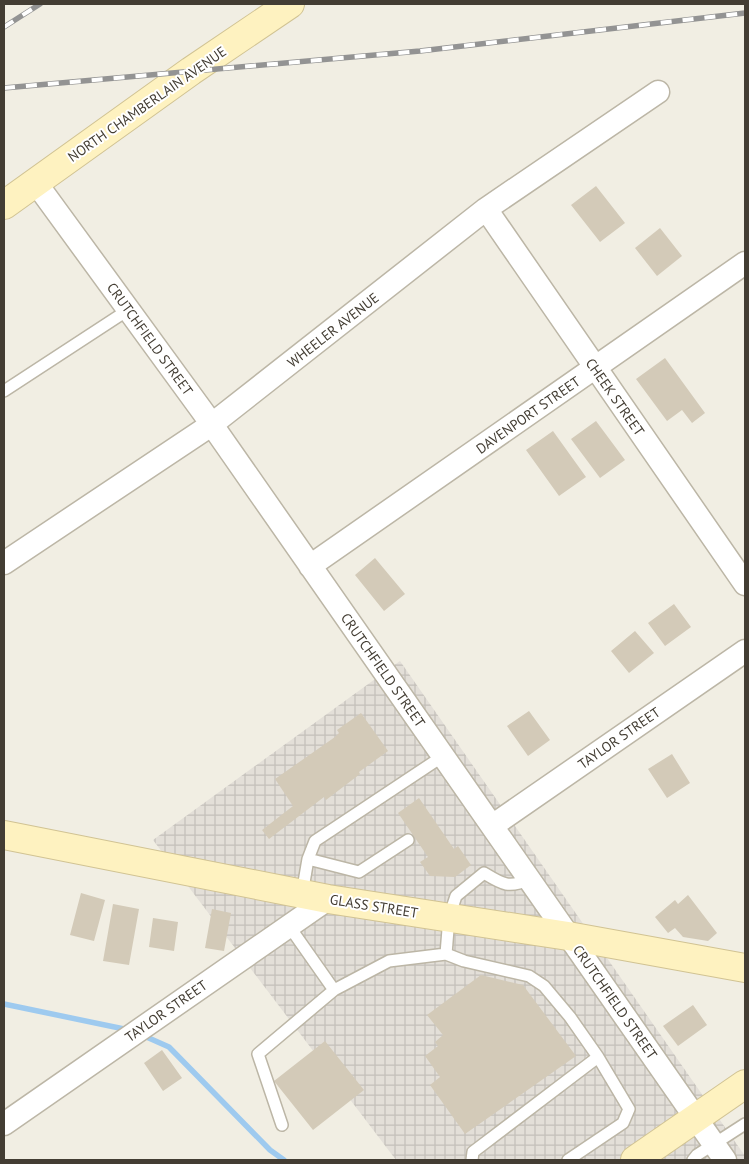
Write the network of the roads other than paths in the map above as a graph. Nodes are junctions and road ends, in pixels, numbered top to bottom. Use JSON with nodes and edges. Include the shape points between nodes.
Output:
{"nodes":[{"id":1,"x":290,"y":4,"type":"edge"},
{"id":2,"x":658,"y":92,"type":"dead end"},
{"id":3,"x":36,"y":183,"type":"junction"},
{"id":4,"x":4,"y":205,"type":"edge"},
{"id":5,"x":486,"y":209,"type":"junction"},
{"id":6,"x":745,"y":263,"type":"edge"},
{"id":7,"x":128,"y":310,"type":"junction"},
{"id":8,"x":595,"y":368,"type":"junction"},
{"id":9,"x":4,"y":391,"type":"edge"},
{"id":10,"x":211,"y":425,"type":"junction"},
{"id":11,"x":4,"y":563,"type":"edge"},
{"id":12,"x":310,"y":566,"type":"junction"},
{"id":13,"x":745,"y":584,"type":"edge"},
{"id":14,"x":745,"y":651,"type":"edge"},
{"id":15,"x":443,"y":756,"type":"junction"},
{"id":16,"x":492,"y":826,"type":"junction"},
{"id":17,"x":8,"y":830,"type":"edge"},
{"id":18,"x":408,"y":840,"type":"dead end"},
{"id":19,"x":308,"y":859,"type":"junction"},
{"id":20,"x":529,"y":879,"type":"junction"},
{"id":21,"x":302,"y":894,"type":"junction"},
{"id":22,"x":328,"y":899,"type":"junction"},
{"id":23,"x":449,"y":918,"type":"junction"},
{"id":24,"x":290,"y":926,"type":"junction"},
{"id":25,"x":568,"y":936,"type":"junction"},
{"id":26,"x":446,"y":954,"type":"junction"},
{"id":27,"x":745,"y":968,"type":"edge"},
{"id":28,"x":334,"y":990,"type":"junction"},
{"id":29,"x":598,"y":1057,"type":"junction"},
{"id":30,"x":745,"y":1084,"type":"edge"},
{"id":31,"x":696,"y":1118,"type":"junction"},
{"id":32,"x":4,"y":1124,"type":"edge"},
{"id":33,"x":745,"y":1124,"type":"edge"},
{"id":34,"x":282,"y":1125,"type":"dead end"},
{"id":35,"x":719,"y":1153,"type":"edge"},
{"id":36,"x":472,"y":1160,"type":"edge"},
{"id":37,"x":568,"y":1160,"type":"edge"},
{"id":38,"x":635,"y":1160,"type":"edge"},
{"id":39,"x":693,"y":1160,"type":"edge"}],
"edges":[{"from":1,"to":3,"type":"main road","name":"NORTH CHAMBERLAIN AVENUE"},
{"from":2,"to":5,"type":"street","name":"WHEELER AVENUE"},
{"from":3,"to":4,"type":"main road","name":"NORTH CHAMBERLAIN AVENUE"},
{"from":3,"to":7,"type":"street","name":"CRUTCHFIELD STREET"},
{"from":5,"to":8,"type":"street","name":"CHEEK STREET"},
{"from":5,"to":10,"type":"street","name":"WHEELER AVENUE"},
{"from":6,"to":8,"type":"street","name":"DAVENPORT STREET"},
{"from":7,"to":9,"type":"lane"},
{"from":7,"to":10,"type":"street","name":"CRUTCHFIELD STREET"},
{"from":8,"to":12,"type":"street","name":"DAVENPORT STREET"},
{"from":8,"to":13,"type":"street","name":"CHEEK STREET"},
{"from":10,"to":11,"type":"street","name":"WHEELER AVENUE"},
{"from":10,"to":12,"type":"street","name":"CRUTCHFIELD STREET"},
{"from":12,"to":15,"type":"street","name":"CRUTCHFIELD STREET"},
{"from":14,"to":16,"type":"street","name":"TAYLOR STREET"},
{"from":15,"to":16,"type":"street","name":"CRUTCHFIELD STREET"},
{"from":15,"to":19,"type":"lane","via":[[315,841]]},
{"from":16,"to":20,"type":"street","name":"CRUTCHFIELD STREET"},
{"from":17,"to":21,"type":"main road","name":"GLASS STREET"},
{"from":18,"to":19,"type":"lane","via":[[359,872]]},
{"from":19,"to":21,"type":"lane"},
{"from":20,"to":23,"type":"lane","via":[[516,885],[501,884],[484,874],[456,896]]},
{"from":20,"to":25,"type":"street","name":"CRUTCHFIELD STREET"},
{"from":21,"to":22,"type":"main road","name":"GLASS STREET"},
{"from":22,"to":23,"type":"main road","name":"GLASS STREET"},
{"from":22,"to":24,"type":"street","name":"TAYLOR STREET"},
{"from":23,"to":25,"type":"main road","name":"GLASS STREET"},
{"from":23,"to":26,"type":"lane"},
{"from":24,"to":28,"type":"lane"},
{"from":24,"to":32,"type":"street","name":"TAYLOR STREET"},
{"from":25,"to":27,"type":"main road","name":"GLASS STREET"},
{"from":25,"to":31,"type":"street","name":"CRUTCHFIELD STREET"},
{"from":26,"to":28,"type":"lane","via":[[389,961]]},
{"from":26,"to":29,"type":"lane","via":[[529,976],[544,986]]},
{"from":28,"to":34,"type":"lane","via":[[258,1054]]},
{"from":29,"to":36,"type":"lane","via":[[473,1152]]},
{"from":29,"to":37,"type":"lane","via":[[629,1109],[623,1123]]},
{"from":30,"to":31,"type":"main road"},
{"from":31,"to":35,"type":"street","name":"CRUTCHFIELD STREET"},
{"from":31,"to":38,"type":"main road"},
{"from":33,"to":35,"type":"lane"},
{"from":35,"to":39,"type":"lane","via":[[695,1156]]}]}
